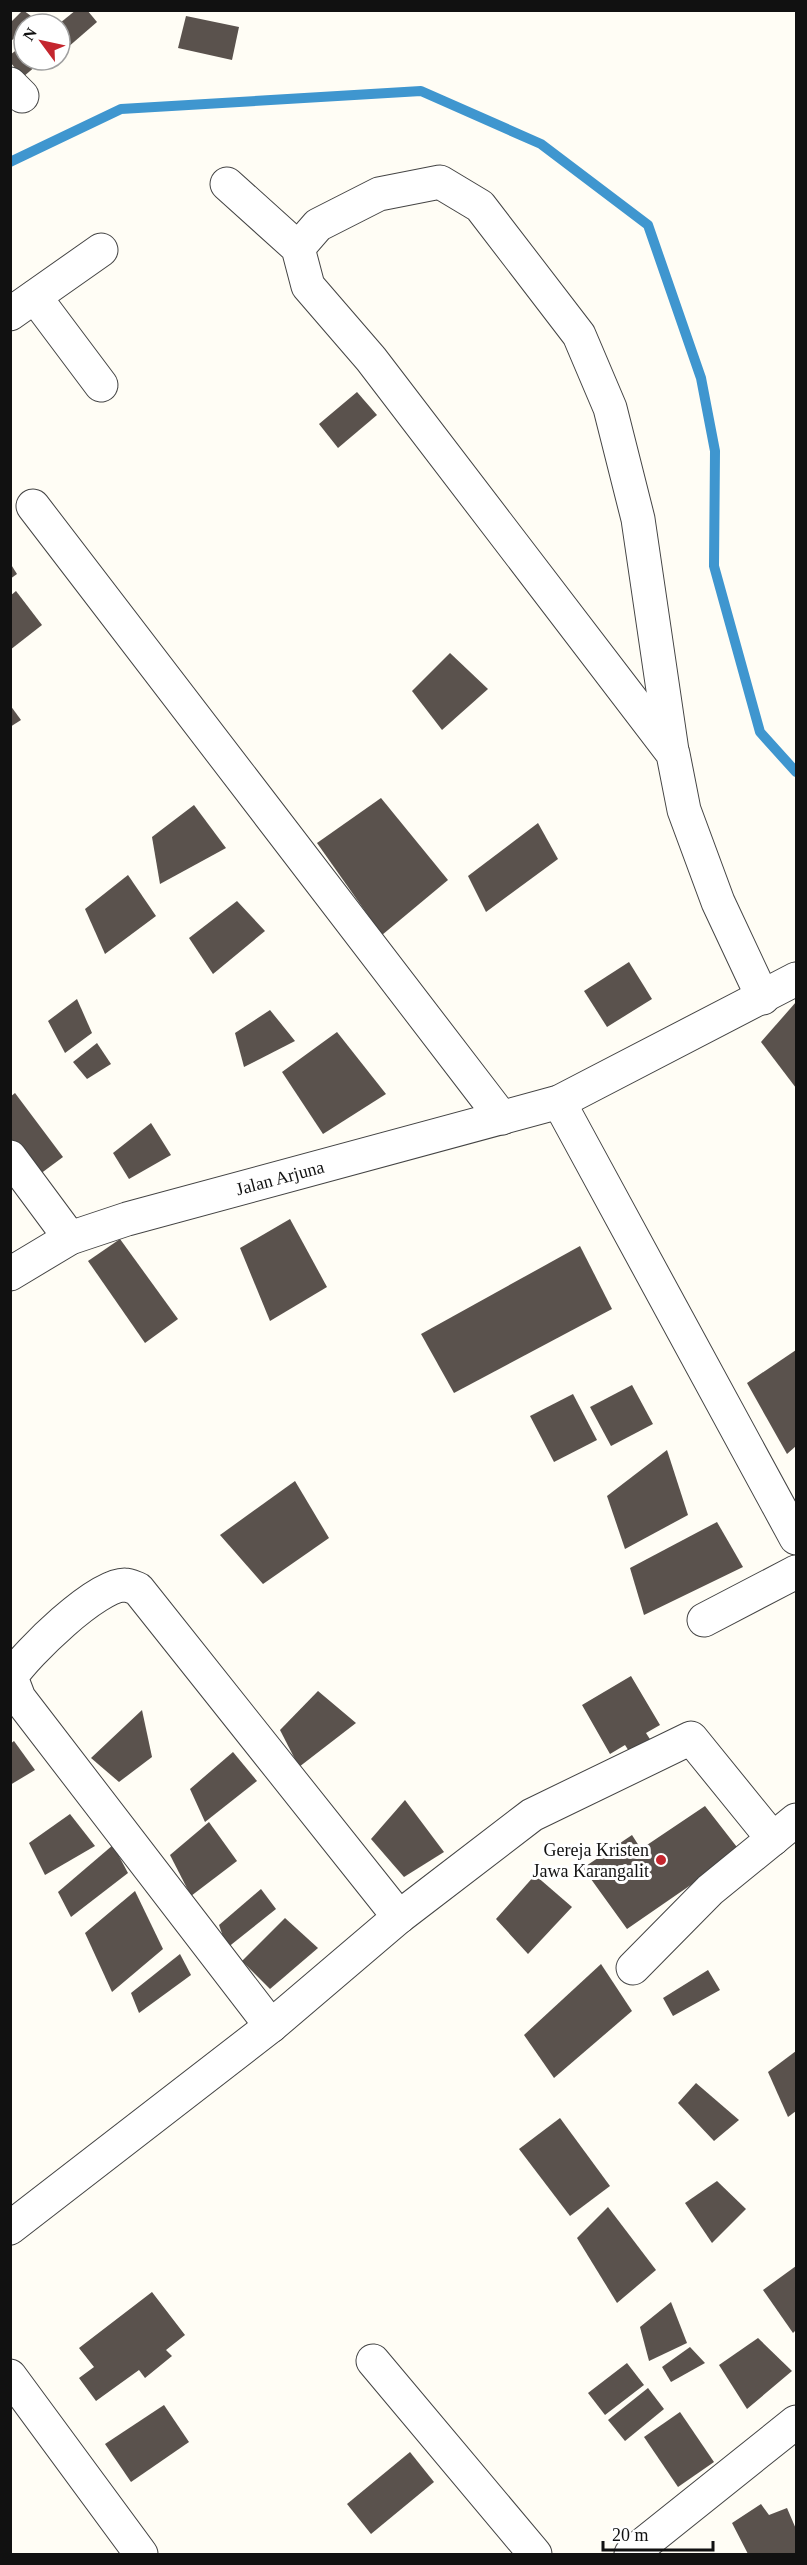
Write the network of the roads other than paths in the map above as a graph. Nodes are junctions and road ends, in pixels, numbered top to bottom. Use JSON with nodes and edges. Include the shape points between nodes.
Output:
{"nodes":[{"id":1,"x":227,"y":184,"type":"dead end"},
{"id":2,"x":298,"y":248,"type":"junction"},
{"id":3,"x":101,"y":250,"type":"dead end"},
{"id":4,"x":23,"y":305,"type":"edge"},
{"id":5,"x":101,"y":386,"type":"dead end"},
{"id":6,"x":33,"y":506,"type":"dead end"},
{"id":7,"x":673,"y":754,"type":"junction"},
{"id":8,"x":796,"y":979,"type":"edge"},
{"id":9,"x":763,"y":998,"type":"junction"},
{"id":10,"x":559,"y":1102,"type":"junction"},
{"id":11,"x":502,"y":1118,"type":"junction"},
{"id":12,"x":10,"y":1157,"type":"edge"},
{"id":13,"x":69,"y":1238,"type":"junction"},
{"id":14,"x":10,"y":1274,"type":"edge"},
{"id":15,"x":796,"y":1537,"type":"edge"},
{"id":16,"x":796,"y":1572,"type":"edge"},
{"id":17,"x":704,"y":1620,"type":"dead end"},
{"id":18,"x":785,"y":1830,"type":"edge"},
{"id":19,"x":399,"y":1917,"type":"junction"},
{"id":20,"x":633,"y":1968,"type":"dead end"},
{"id":21,"x":271,"y":2026,"type":"junction"},
{"id":22,"x":10,"y":2228,"type":"edge"},
{"id":23,"x":373,"y":2361,"type":"dead end"},
{"id":24,"x":10,"y":2376,"type":"edge"},
{"id":25,"x":796,"y":2422,"type":"edge"},
{"id":26,"x":141,"y":2554,"type":"edge"},
{"id":27,"x":535,"y":2554,"type":"edge"},
{"id":28,"x":631,"y":2554,"type":"edge"}],
"edges":[{"from":1,"to":2,"type":"street"},
{"from":2,"to":7,"type":"street","via":[[308,286],[371,359]]},
{"from":2,"to":7,"type":"street","via":[[318,225],[379,194],[440,182],[480,206],[579,335],[610,408],[638,519]]},
{"from":3,"to":4,"type":"street"},
{"from":4,"to":5,"type":"street"},
{"from":6,"to":11,"type":"street"},
{"from":7,"to":9,"type":"street","via":[[684,810],[718,902]]},
{"from":8,"to":9,"type":"street","name":"Jalan Arjuna"},
{"from":9,"to":10,"type":"street","name":"Jalan Arjuna"},
{"from":10,"to":11,"type":"street","name":"Jalan Arjuna"},
{"from":10,"to":15,"type":"street"},
{"from":11,"to":13,"type":"street","name":"Jalan Arjuna"},
{"from":12,"to":13,"type":"street"},
{"from":13,"to":14,"type":"street","name":"Jalan Arjuna"},
{"from":16,"to":17,"type":"street"},
{"from":18,"to":19,"type":"street","via":[[691,1738],[532,1815]]},
{"from":18,"to":20,"type":"street","via":[[710,1890]]},
{"from":19,"to":21,"type":"street"},
{"from":19,"to":21,"type":"street","via":[[138,1589],[125,1585],[111,1588],[64,1621],[10,1677],[19,1698]]},
{"from":21,"to":22,"type":"street"},
{"from":23,"to":27,"type":"street"},
{"from":24,"to":26,"type":"street"},
{"from":25,"to":28,"type":"street"}]}
